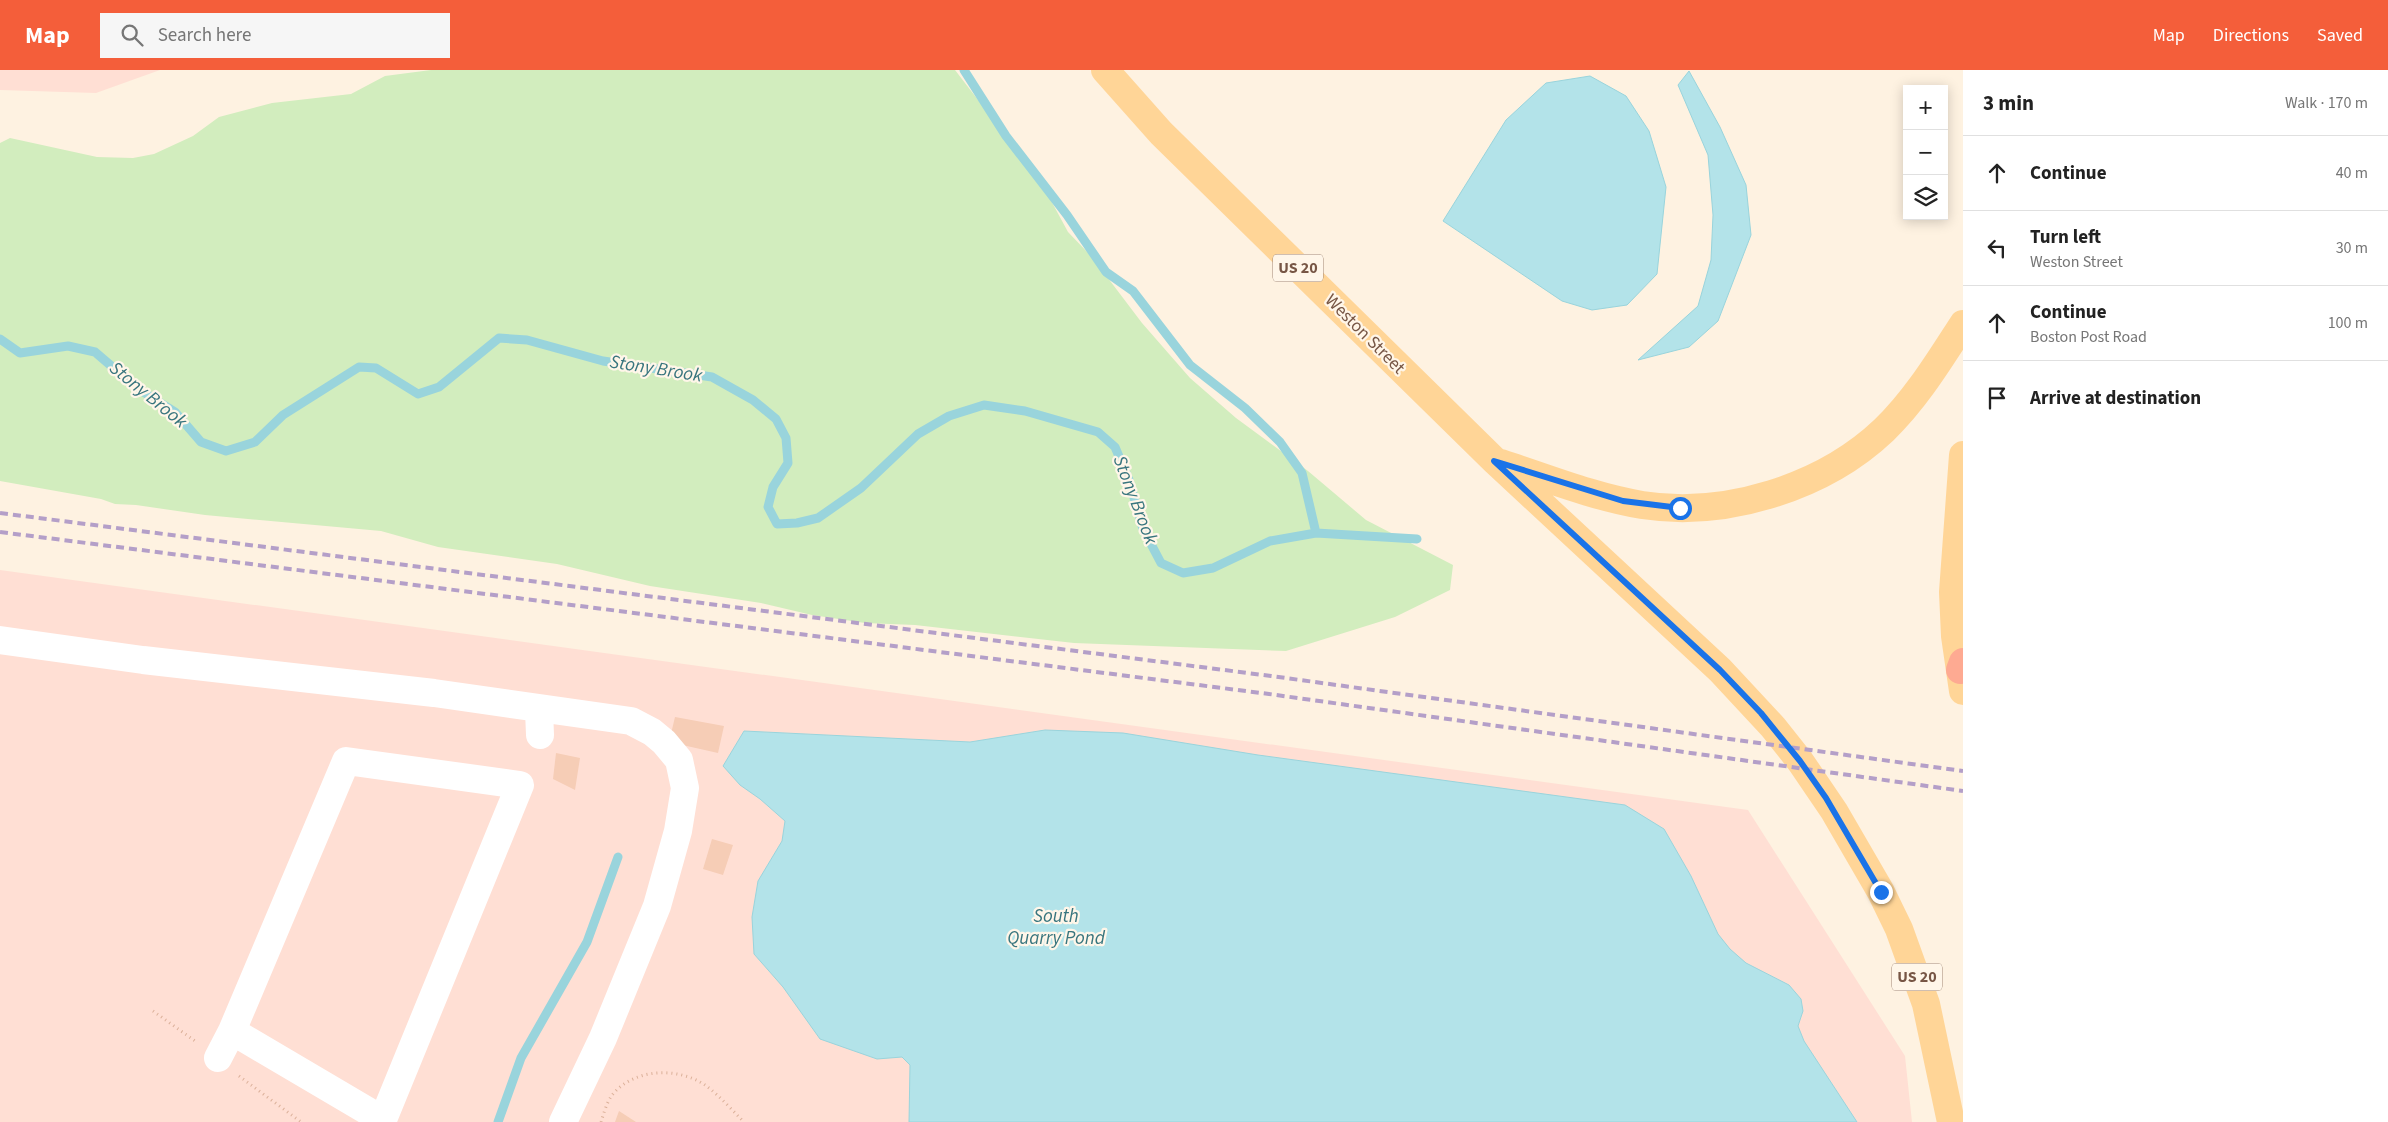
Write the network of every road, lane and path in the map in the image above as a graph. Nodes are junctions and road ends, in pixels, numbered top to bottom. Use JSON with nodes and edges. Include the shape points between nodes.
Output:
{"nodes":[{"id":1,"x":1105,"y":70,"type":"edge"},
{"id":2,"x":1963,"y":324,"type":"edge"},
{"id":3,"x":1963,"y":456,"type":"edge"},
{"id":4,"x":1494,"y":461,"type":"junction"},
{"id":5,"x":0,"y":640,"type":"edge"},
{"id":6,"x":1962,"y":674,"type":"edge"},
{"id":7,"x":232,"y":1031,"type":"junction"},
{"id":8,"x":218,"y":1058,"type":"dead end"},
{"id":9,"x":383,"y":1121,"type":"edge"},
{"id":10,"x":563,"y":1122,"type":"edge"},
{"id":11,"x":601,"y":1122,"type":"edge"},
{"id":12,"x":744,"y":1122,"type":"edge"},
{"id":13,"x":1951,"y":1122,"type":"edge"}],
"edges":[{"from":1,"to":4,"type":"main road","name":"Weston Street","number":"US 20","via":[[1161,133]]},
{"from":2,"to":4,"type":"main road","via":[[1923,385],[1884,430],[1840,463],[1809,480],[1775,492],[1719,505],[1660,507],[1609,497]]},
{"from":3,"to":6,"type":"main road","via":[[1953,592],[1955,636]]},
{"from":4,"to":13,"type":"main road","name":"Weston Street","number":"US 20","via":[[1748,699],[1826,798],[1890,910],[1915,970],[1934,1035]]},
{"from":5,"to":10,"type":"lane","via":[[434,693],[540,722],[630,721],[664,742],[679,760],[685,788],[678,831],[657,906],[603,1038]]},
{"from":7,"to":8,"type":"lane"},
{"from":7,"to":9,"type":"lane"},
{"from":7,"to":9,"type":"lane","via":[[346,761],[520,785]]},
{"from":11,"to":12,"type":"path","via":[[612,1095],[622,1084],[664,1071],[704,1085]]}]}
